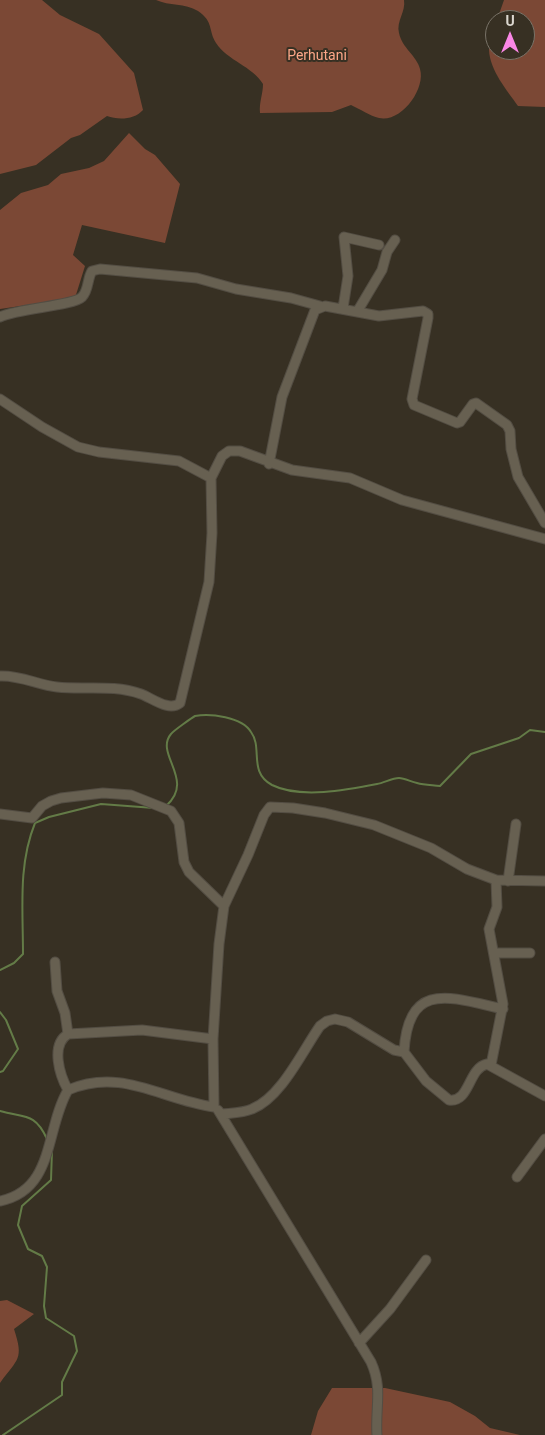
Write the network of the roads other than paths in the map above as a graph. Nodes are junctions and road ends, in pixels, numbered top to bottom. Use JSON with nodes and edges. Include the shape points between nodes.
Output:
{"nodes":[{"id":1,"x":395,"y":240,"type":"dead end"},
{"id":2,"x":379,"y":245,"type":"dead end"},
{"id":3,"x":320,"y":306,"type":"junction"},
{"id":4,"x":343,"y":308,"type":"junction"},
{"id":5,"x":357,"y":312,"type":"junction"},
{"id":6,"x":0,"y":317,"type":"edge"},
{"id":7,"x":0,"y":399,"type":"edge"},
{"id":8,"x":269,"y":464,"type":"junction"},
{"id":9,"x":210,"y":478,"type":"junction"},
{"id":10,"x":545,"y":523,"type":"edge"},
{"id":11,"x":545,"y":540,"type":"edge"},
{"id":12,"x":0,"y":676,"type":"edge"},
{"id":13,"x":0,"y":814,"type":"edge"},
{"id":14,"x":516,"y":824,"type":"dead end"},
{"id":15,"x":496,"y":880,"type":"junction"},
{"id":16,"x":508,"y":881,"type":"junction"},
{"id":17,"x":545,"y":881,"type":"edge"},
{"id":18,"x":224,"y":906,"type":"junction"},
{"id":19,"x":494,"y":953,"type":"junction"},
{"id":20,"x":530,"y":953,"type":"dead end"},
{"id":21,"x":55,"y":962,"type":"dead end"},
{"id":22,"x":503,"y":1009,"type":"junction"},
{"id":23,"x":68,"y":1034,"type":"junction"},
{"id":24,"x":213,"y":1040,"type":"junction"},
{"id":25,"x":404,"y":1052,"type":"junction"},
{"id":26,"x":491,"y":1065,"type":"junction"},
{"id":27,"x":68,"y":1090,"type":"junction"},
{"id":28,"x":545,"y":1096,"type":"edge"},
{"id":29,"x":214,"y":1107,"type":"junction"},
{"id":30,"x":222,"y":1114,"type":"junction"},
{"id":31,"x":545,"y":1139,"type":"edge"},
{"id":32,"x":517,"y":1177,"type":"dead end"},
{"id":33,"x":0,"y":1201,"type":"edge"},
{"id":34,"x":426,"y":1260,"type":"dead end"},
{"id":35,"x":360,"y":1343,"type":"junction"},
{"id":36,"x":377,"y":1435,"type":"edge"}],
"edges":[{"from":1,"to":5,"type":"street","via":[[387,252],[382,270]]},
{"from":2,"to":4,"type":"street","via":[[344,237],[348,276]]},
{"from":3,"to":4,"type":"street"},
{"from":3,"to":6,"type":"street","via":[[197,278],[100,269],[92,272],[85,292],[75,302],[27,308]]},
{"from":3,"to":8,"type":"street","via":[[315,310],[282,397]]},
{"from":4,"to":5,"type":"street"},
{"from":5,"to":10,"type":"street","via":[[379,316],[423,311],[428,314],[412,399],[414,406],[457,423],[476,403],[507,425],[518,476]]},
{"from":7,"to":9,"type":"street","via":[[78,447],[179,461]]},
{"from":8,"to":9,"type":"street","via":[[240,451],[229,451],[222,456]]},
{"from":8,"to":11,"type":"street","via":[[292,470],[338,474],[425,507]]},
{"from":9,"to":12,"type":"street","via":[[212,533],[208,592],[177,706],[171,707],[120,688],[59,687]]},
{"from":13,"to":18,"type":"street","via":[[32,818],[51,801],[102,793],[131,795],[171,811],[179,823],[184,862],[189,872]]},
{"from":14,"to":16,"type":"street"},
{"from":15,"to":16,"type":"street"},
{"from":15,"to":18,"type":"street","via":[[374,824],[275,807],[264,814]]},
{"from":15,"to":19,"type":"street","via":[[498,907],[489,929]]},
{"from":16,"to":17,"type":"street"},
{"from":18,"to":24,"type":"street"},
{"from":19,"to":20,"type":"street"},
{"from":19,"to":22,"type":"street"},
{"from":21,"to":23,"type":"street","via":[[57,991],[66,1013]]},
{"from":22,"to":25,"type":"street","via":[[438,998],[422,1003],[408,1020]]},
{"from":22,"to":26,"type":"street"},
{"from":23,"to":24,"type":"street","via":[[142,1030]]},
{"from":23,"to":27,"type":"street","via":[[60,1042],[58,1057]]},
{"from":24,"to":29,"type":"street"},
{"from":25,"to":26,"type":"street","via":[[426,1081],[449,1100],[458,1100],[462,1096],[478,1067]]},
{"from":25,"to":30,"type":"street","via":[[394,1050],[348,1022],[326,1021],[269,1099],[251,1110]]},
{"from":26,"to":28,"type":"street"},
{"from":27,"to":29,"type":"street","via":[[89,1082],[122,1082]]},
{"from":27,"to":33,"type":"street","via":[[32,1185],[15,1198]]},
{"from":29,"to":30,"type":"street"},
{"from":30,"to":35,"type":"street"},
{"from":31,"to":32,"type":"street"},
{"from":34,"to":35,"type":"street"},
{"from":35,"to":36,"type":"street","via":[[377,1376]]}]}
